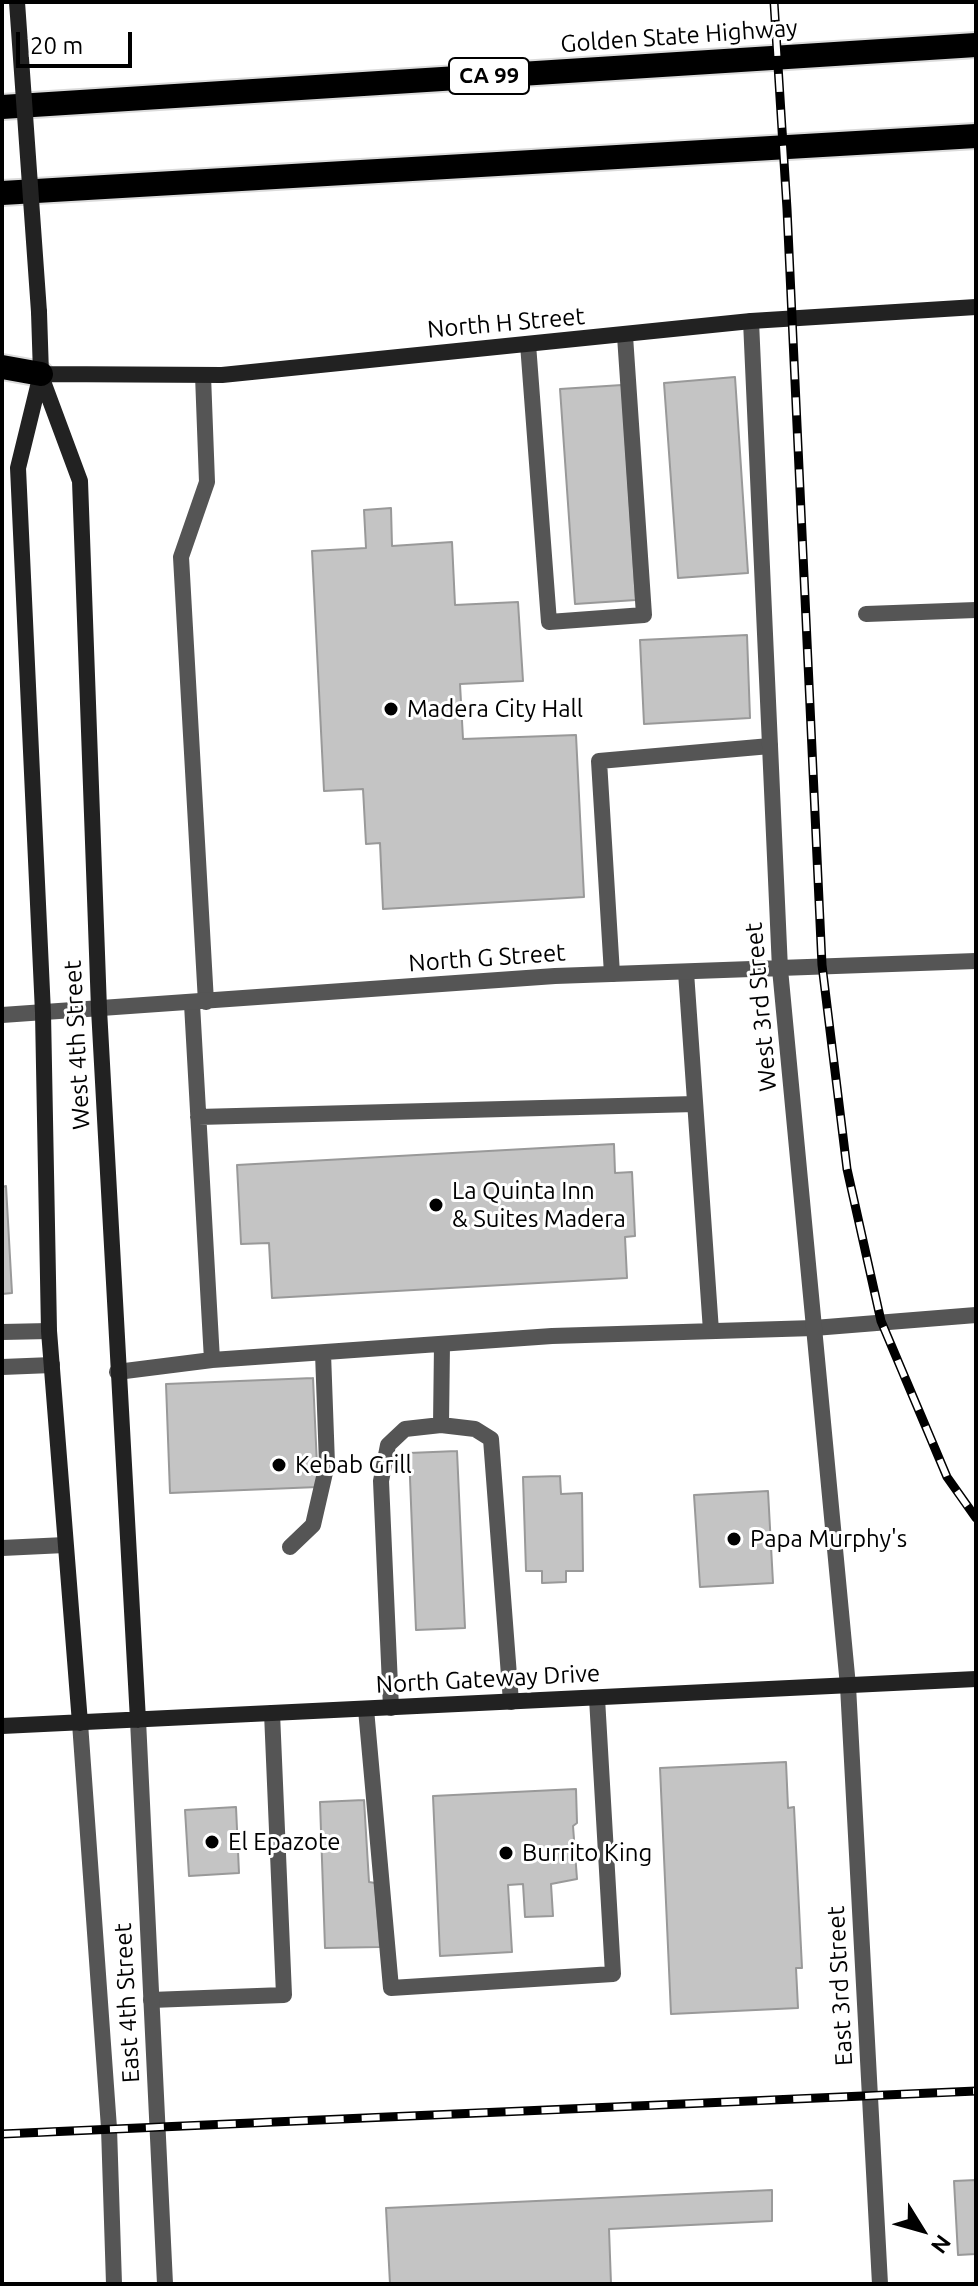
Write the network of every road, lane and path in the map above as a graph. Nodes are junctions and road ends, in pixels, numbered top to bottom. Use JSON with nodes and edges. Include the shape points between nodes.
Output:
{"nodes":[{"id":1,"x":17,"y":2,"type":"edge"},
{"id":2,"x":976,"y":45,"type":"edge"},
{"id":3,"x":2,"y":107,"type":"edge"},
{"id":4,"x":976,"y":136,"type":"edge"},
{"id":5,"x":2,"y":193,"type":"edge"},
{"id":6,"x":976,"y":307,"type":"edge"},
{"id":7,"x":751,"y":321,"type":"junction"},
{"id":8,"x":625,"y":336,"type":"junction"},
{"id":9,"x":528,"y":344,"type":"junction"},
{"id":10,"x":2,"y":367,"type":"edge"},
{"id":11,"x":41,"y":374,"type":"junction"},
{"id":12,"x":203,"y":375,"type":"junction"},
{"id":13,"x":976,"y":610,"type":"edge"},
{"id":14,"x":866,"y":614,"type":"dead end"},
{"id":15,"x":770,"y":746,"type":"junction"},
{"id":16,"x":976,"y":961,"type":"edge"},
{"id":17,"x":780,"y":969,"type":"junction"},
{"id":18,"x":686,"y":972,"type":"junction"},
{"id":19,"x":612,"y":974,"type":"junction"},
{"id":20,"x":199,"y":1003,"type":"junction"},
{"id":21,"x":99,"y":1009,"type":"junction"},
{"id":22,"x":43,"y":1013,"type":"junction"},
{"id":23,"x":2,"y":1015,"type":"edge"},
{"id":24,"x":695,"y":1104,"type":"junction"},
{"id":25,"x":198,"y":1117,"type":"junction"},
{"id":26,"x":976,"y":1315,"type":"edge"},
{"id":27,"x":814,"y":1328,"type":"junction"},
{"id":28,"x":49,"y":1331,"type":"junction"},
{"id":29,"x":711,"y":1331,"type":"junction"},
{"id":30,"x":2,"y":1332,"type":"edge"},
{"id":31,"x":442,"y":1344,"type":"junction"},
{"id":32,"x":323,"y":1353,"type":"junction"},
{"id":33,"x":212,"y":1360,"type":"junction"},
{"id":34,"x":52,"y":1365,"type":"junction"},
{"id":35,"x":2,"y":1367,"type":"edge"},
{"id":36,"x":117,"y":1372,"type":"junction"},
{"id":37,"x":441,"y":1425,"type":"junction"},
{"id":38,"x":65,"y":1545,"type":"junction"},
{"id":39,"x":290,"y":1547,"type":"dead end"},
{"id":40,"x":2,"y":1548,"type":"edge"},
{"id":41,"x":976,"y":1679,"type":"edge"},
{"id":42,"x":848,"y":1686,"type":"junction"},
{"id":43,"x":597,"y":1698,"type":"junction"},
{"id":44,"x":511,"y":1702,"type":"junction"},
{"id":45,"x":391,"y":1708,"type":"junction"},
{"id":46,"x":366,"y":1709,"type":"junction"},
{"id":47,"x":272,"y":1713,"type":"junction"},
{"id":48,"x":138,"y":1720,"type":"junction"},
{"id":49,"x":80,"y":1723,"type":"junction"},
{"id":50,"x":2,"y":1726,"type":"edge"},
{"id":51,"x":151,"y":2000,"type":"junction"},
{"id":52,"x":114,"y":2284,"type":"edge"},
{"id":53,"x":165,"y":2284,"type":"edge"},
{"id":54,"x":880,"y":2284,"type":"edge"}],
"edges":[{"from":1,"to":11,"type":"main road","name":"West 4th Street","bridge":true},
{"from":2,"to":3,"type":"highway","name":"Golden State Highway","number":"CA 99"},
{"from":4,"to":5,"type":"highway"},
{"from":6,"to":7,"type":"main road","name":"North H Street"},
{"from":7,"to":8,"type":"main road","name":"North H Street"},
{"from":7,"to":15,"type":"street","name":"West 3rd Street"},
{"from":8,"to":9,"type":"main road","name":"North H Street"},
{"from":8,"to":9,"type":"street","via":[[644,615],[549,622]]},
{"from":9,"to":12,"type":"main road","name":"North H Street"},
{"from":10,"to":11,"type":"highway"},
{"from":11,"to":12,"type":"main road","name":"North H Street"},
{"from":11,"to":21,"type":"main road","name":"West 4th Street","via":[[80,481]]},
{"from":11,"to":22,"type":"main road","name":"West 4th Street","via":[[18,468]]},
{"from":12,"to":20,"type":"street","via":[[207,482],[181,557]]},
{"from":13,"to":14,"type":"street"},
{"from":15,"to":17,"type":"street","name":"West 3rd Street"},
{"from":15,"to":19,"type":"street","via":[[599,761]]},
{"from":16,"to":17,"type":"street","name":"North G Street"},
{"from":17,"to":18,"type":"street","name":"North G Street"},
{"from":17,"to":27,"type":"street","name":"West 3rd Street"},
{"from":18,"to":19,"type":"street","name":"North G Street"},
{"from":18,"to":24,"type":"street"},
{"from":19,"to":20,"type":"street","name":"North G Street"},
{"from":20,"to":21,"type":"street","name":"North G Street"},
{"from":20,"to":25,"type":"street"},
{"from":21,"to":22,"type":"street","name":"North G Street"},
{"from":21,"to":36,"type":"main road","name":"West 4th Street"},
{"from":22,"to":23,"type":"street","name":"North G Street"},
{"from":22,"to":28,"type":"main road","name":"West 4th Street"},
{"from":24,"to":25,"type":"street"},
{"from":24,"to":29,"type":"street"},
{"from":25,"to":33,"type":"street"},
{"from":26,"to":27,"type":"street"},
{"from":27,"to":29,"type":"street"},
{"from":27,"to":42,"type":"street","name":"West 3rd Street"},
{"from":28,"to":30,"type":"street"},
{"from":28,"to":34,"type":"main road","name":"West 4th Street"},
{"from":29,"to":31,"type":"street"},
{"from":31,"to":32,"type":"street"},
{"from":31,"to":37,"type":"street"},
{"from":32,"to":33,"type":"street"},
{"from":32,"to":39,"type":"street","via":[[327,1464],[313,1525]]},
{"from":33,"to":36,"type":"street"},
{"from":34,"to":35,"type":"street"},
{"from":34,"to":38,"type":"main road","name":"West 4th Street"},
{"from":36,"to":48,"type":"main road","name":"West 4th Street"},
{"from":37,"to":44,"type":"street","via":[[475,1429],[491,1439]]},
{"from":37,"to":45,"type":"street","via":[[405,1429],[396,1437],[388,1445],[381,1481]]},
{"from":38,"to":40,"type":"street"},
{"from":38,"to":49,"type":"main road","name":"West 4th Street"},
{"from":41,"to":42,"type":"main road","name":"North Gateway Drive"},
{"from":42,"to":43,"type":"main road","name":"North Gateway Drive"},
{"from":42,"to":54,"type":"street","name":"East 3rd Street"},
{"from":43,"to":44,"type":"main road","name":"North Gateway Drive"},
{"from":43,"to":46,"type":"street","via":[[613,1974],[391,1988]]},
{"from":44,"to":45,"type":"main road","name":"North Gateway Drive"},
{"from":45,"to":46,"type":"main road","name":"North Gateway Drive"},
{"from":46,"to":47,"type":"main road","name":"North Gateway Drive"},
{"from":47,"to":48,"type":"main road","name":"North Gateway Drive"},
{"from":47,"to":51,"type":"street","via":[[284,1995]]},
{"from":48,"to":49,"type":"main road","name":"North Gateway Drive"},
{"from":48,"to":51,"type":"street","name":"East 4th Street"},
{"from":49,"to":50,"type":"main road","name":"North Gateway Drive"},
{"from":49,"to":52,"type":"street","name":"East 4th Street","via":[[109,2128]]},
{"from":51,"to":53,"type":"street","name":"East 4th Street"}]}
